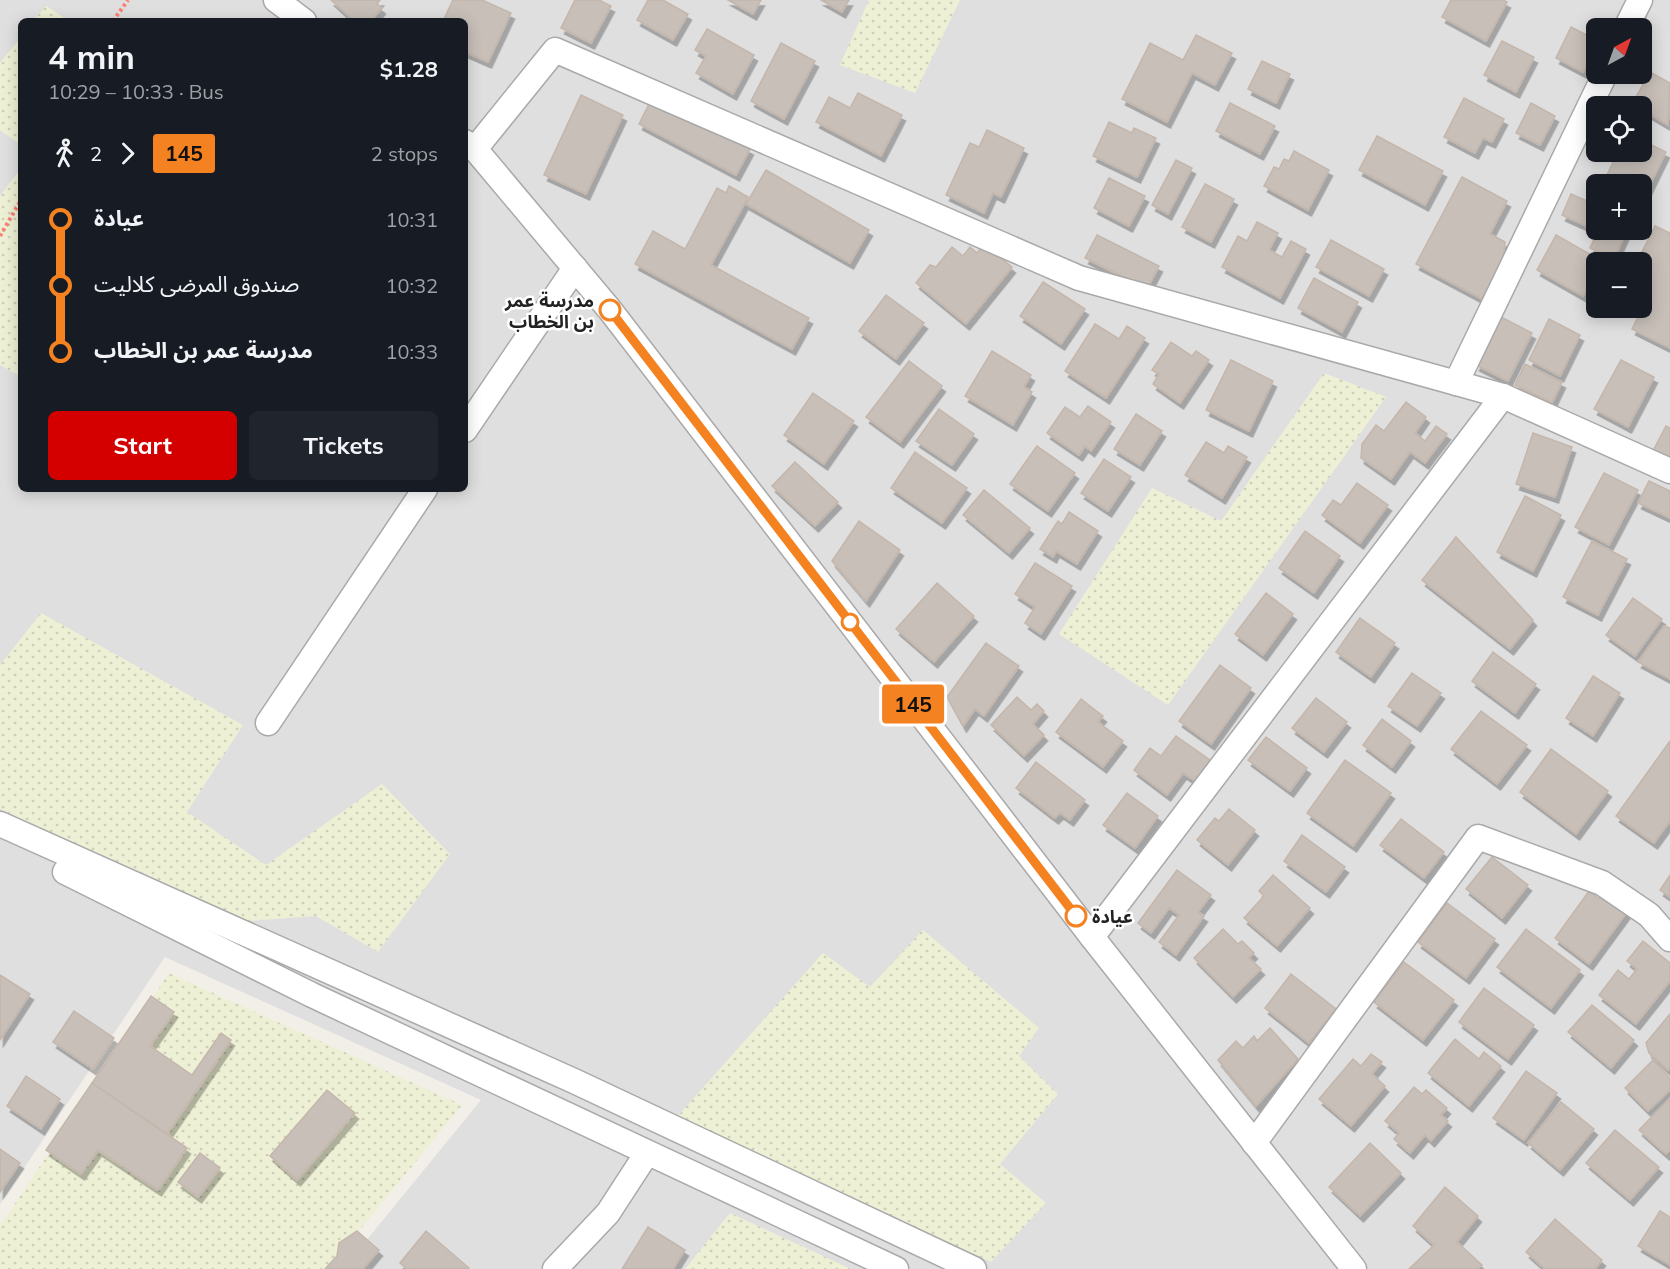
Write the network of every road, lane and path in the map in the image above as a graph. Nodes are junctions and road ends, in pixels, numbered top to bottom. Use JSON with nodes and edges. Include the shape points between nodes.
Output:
{"nodes":[{"id":1,"x":128,"y":0,"type":"edge"},
{"id":2,"x":276,"y":0,"type":"edge"},
{"id":3,"x":1640,"y":0,"type":"edge"},
{"id":4,"x":115,"y":18,"type":"edge"},
{"id":5,"x":300,"y":18,"type":"edge"},
{"id":6,"x":1631,"y":18,"type":"edge"},
{"id":7,"x":1600,"y":84,"type":"edge"},
{"id":8,"x":470,"y":145,"type":"edge"},
{"id":9,"x":18,"y":205,"type":"edge"},
{"id":10,"x":0,"y":236,"type":"edge"},
{"id":11,"x":575,"y":268,"type":"junction"},
{"id":12,"x":1456,"y":383,"type":"junction"},
{"id":13,"x":1503,"y":396,"type":"junction"},
{"id":14,"x":468,"y":426,"type":"edge"},
{"id":15,"x":1670,"y":471,"type":"edge"},
{"id":16,"x":423,"y":492,"type":"edge"},
{"id":17,"x":268,"y":723,"type":"dead end"},
{"id":18,"x":0,"y":825,"type":"edge"},
{"id":19,"x":0,"y":842,"type":"edge"},
{"id":20,"x":1092,"y":937,"type":"junction"},
{"id":21,"x":1670,"y":939,"type":"edge"},
{"id":22,"x":1254,"y":1143,"type":"junction"},
{"id":23,"x":647,"y":1153,"type":"junction"},
{"id":24,"x":555,"y":1269,"type":"edge"},
{"id":25,"x":896,"y":1269,"type":"edge"},
{"id":26,"x":974,"y":1269,"type":"edge"},
{"id":27,"x":1354,"y":1269,"type":"edge"}],
"edges":[{"from":1,"to":4,"type":"path"},
{"from":2,"to":5,"type":"street"},
{"from":3,"to":6,"type":"street"},
{"from":7,"to":12,"type":"street"},
{"from":8,"to":11,"type":"street"},
{"from":8,"to":12,"type":"street","via":[[555,50],[1079,278]]},
{"from":9,"to":10,"type":"path"},
{"from":11,"to":14,"type":"street"},
{"from":11,"to":20,"type":"street"},
{"from":12,"to":13,"type":"street"},
{"from":13,"to":15,"type":"street"},
{"from":13,"to":20,"type":"street"},
{"from":16,"to":17,"type":"street"},
{"from":18,"to":26,"type":"street","via":[[564,1076]]},
{"from":19,"to":23,"type":"street"},
{"from":20,"to":22,"type":"street"},
{"from":21,"to":22,"type":"street","via":[[1649,915],[1602,883],[1478,837]]},
{"from":22,"to":27,"type":"street"},
{"from":23,"to":24,"type":"street","via":[[608,1213]]},
{"from":23,"to":25,"type":"street"}]}
